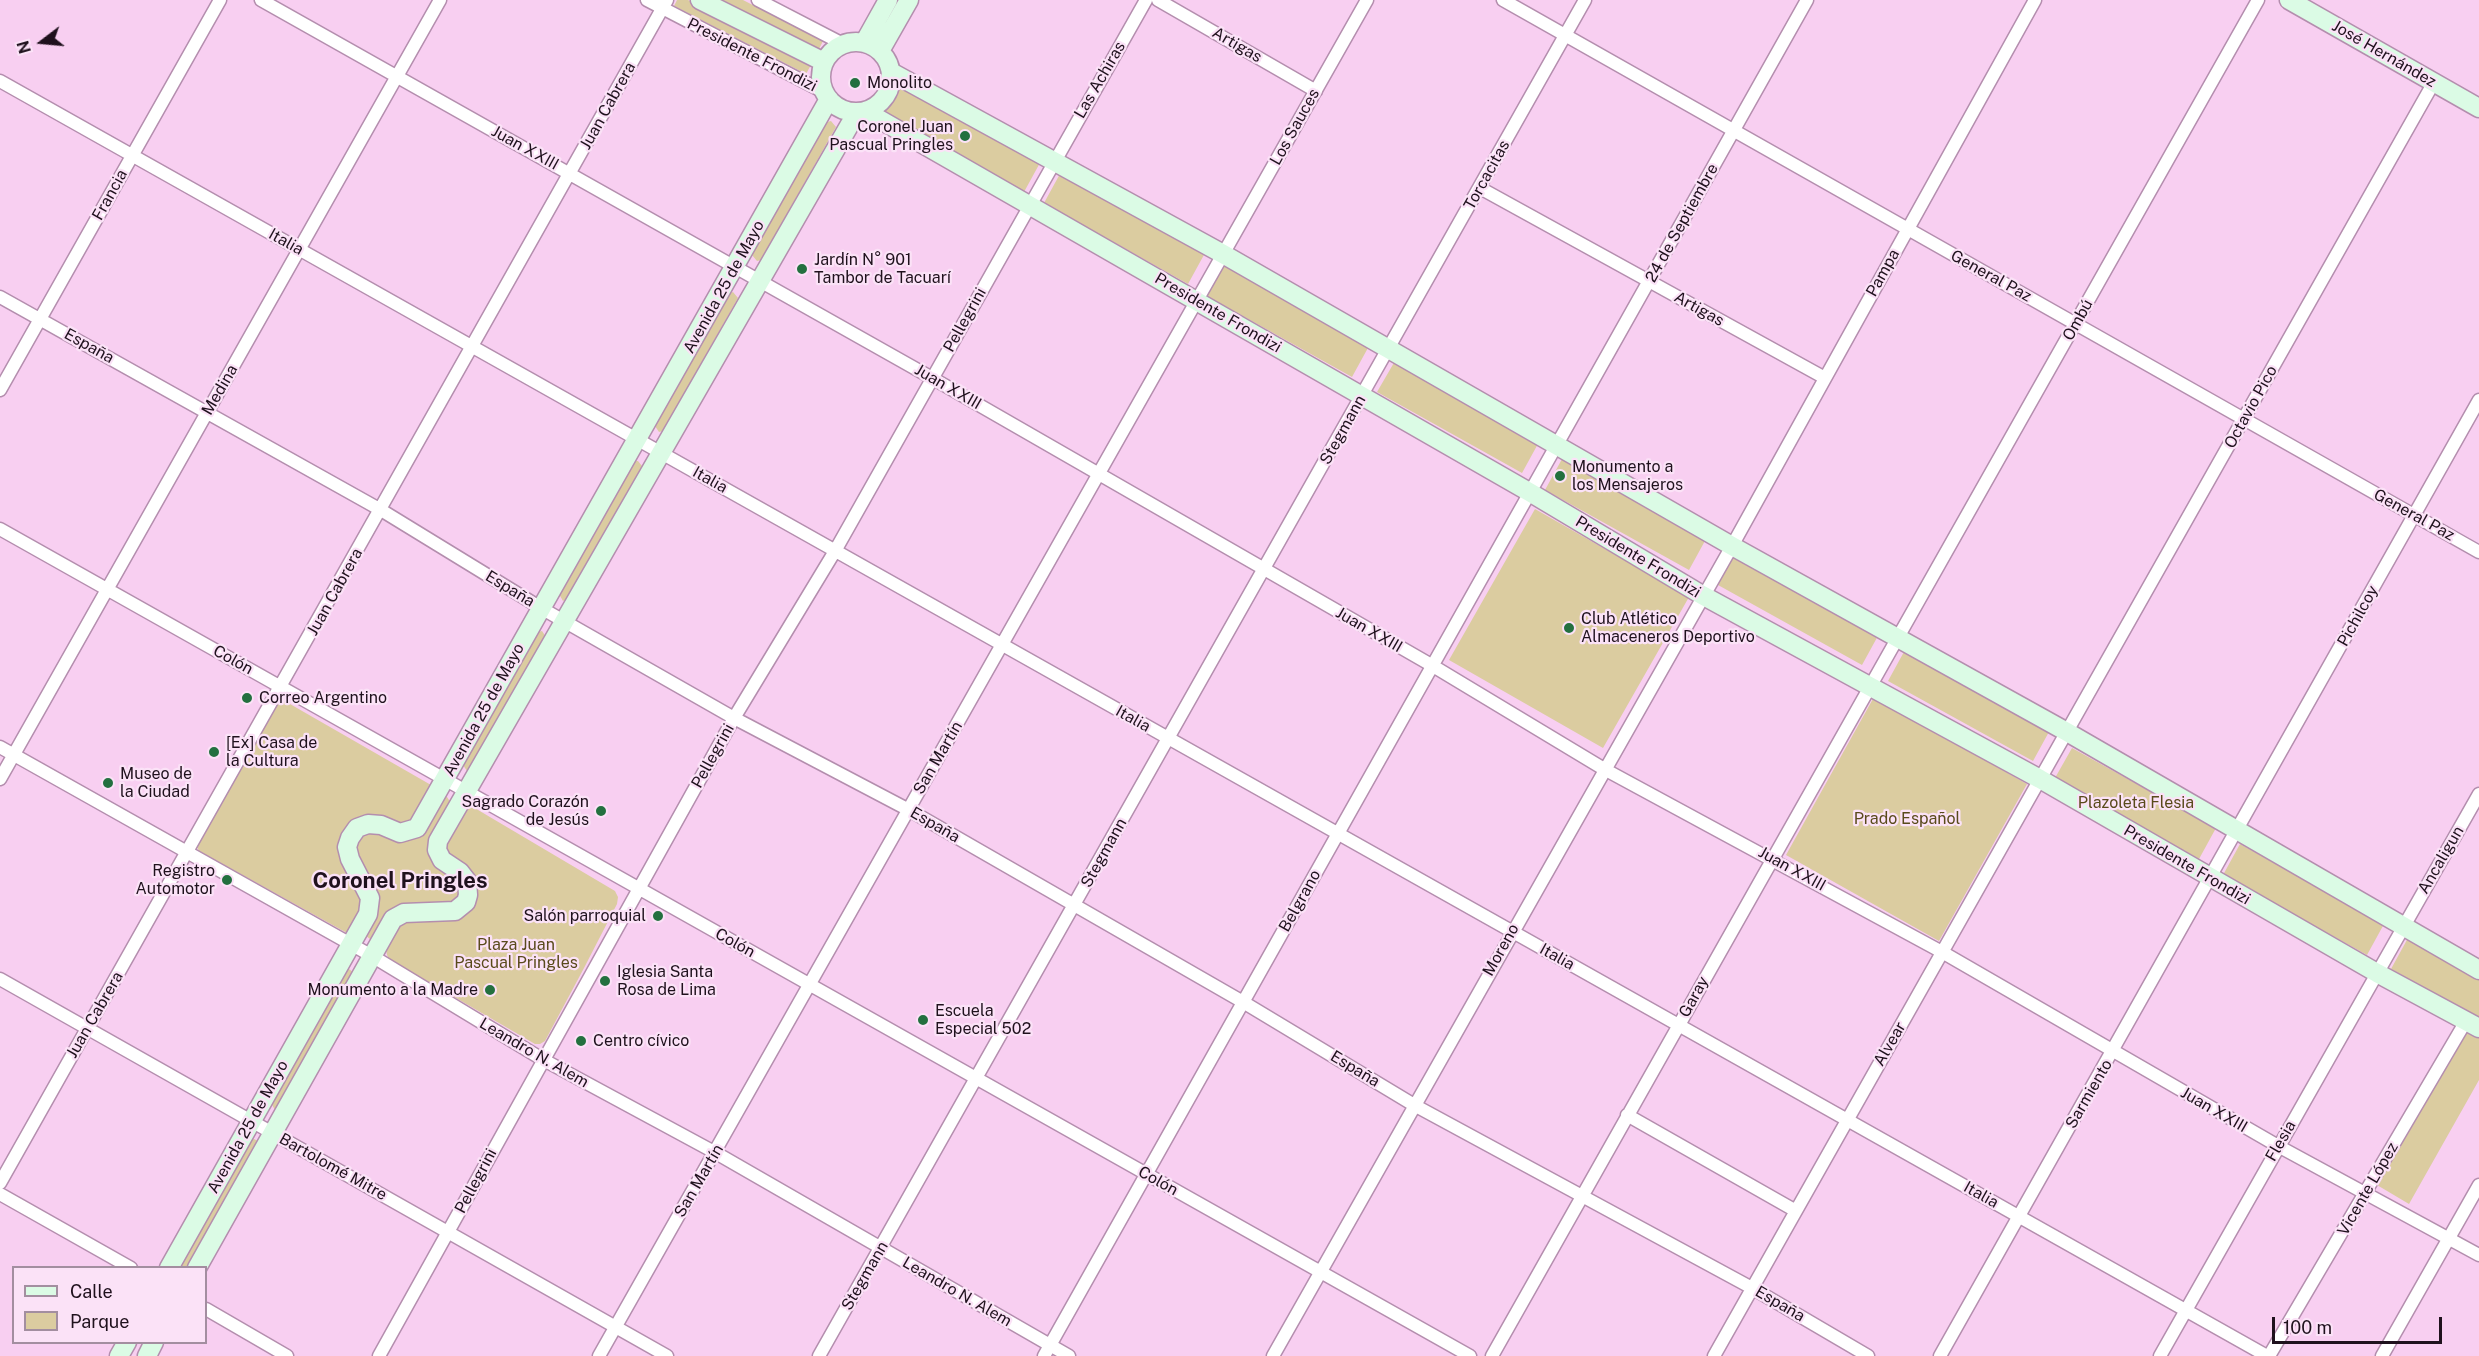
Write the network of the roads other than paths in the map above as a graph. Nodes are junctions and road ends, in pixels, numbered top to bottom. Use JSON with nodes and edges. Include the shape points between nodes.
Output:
{"nodes":[{"id":1,"x":220,"y":0,"type":"edge"},
{"id":2,"x":261,"y":0,"type":"edge"},
{"id":3,"x":440,"y":0,"type":"edge"},
{"id":4,"x":647,"y":0,"type":"edge"},
{"id":5,"x":700,"y":0,"type":"edge"},
{"id":6,"x":758,"y":0,"type":"edge"},
{"id":7,"x":888,"y":0,"type":"edge"},
{"id":8,"x":909,"y":0,"type":"edge"},
{"id":9,"x":1146,"y":0,"type":"edge"},
{"id":10,"x":1158,"y":0,"type":"edge"},
{"id":11,"x":1367,"y":0,"type":"edge"},
{"id":12,"x":1503,"y":0,"type":"edge"},
{"id":13,"x":1585,"y":0,"type":"edge"},
{"id":14,"x":1807,"y":0,"type":"edge"},
{"id":15,"x":2035,"y":0,"type":"edge"},
{"id":16,"x":2258,"y":0,"type":"edge"},
{"id":17,"x":2289,"y":0,"type":"edge"},
{"id":18,"x":664,"y":4,"type":"edge"},
{"id":19,"x":1565,"y":35,"type":"junction"},
{"id":20,"x":843,"y":44,"type":"junction"},
{"id":21,"x":872,"y":47,"type":"junction"},
{"id":22,"x":824,"y":62,"type":"junction"},
{"id":23,"x":891,"y":72,"type":"junction"},
{"id":24,"x":397,"y":76,"type":"junction"},
{"id":25,"x":0,"y":81,"type":"edge"},
{"id":26,"x":2434,"y":82,"type":"junction"},
{"id":27,"x":1316,"y":91,"type":"junction"},
{"id":28,"x":826,"y":96,"type":"junction"},
{"id":29,"x":2479,"y":108,"type":"edge"},
{"id":30,"x":861,"y":112,"type":"junction"},
{"id":31,"x":1734,"y":131,"type":"junction"},
{"id":32,"x":132,"y":155,"type":"junction"},
{"id":33,"x":1054,"y":161,"type":"junction"},
{"id":34,"x":571,"y":174,"type":"junction"},
{"id":35,"x":1480,"y":188,"type":"junction"},
{"id":36,"x":1030,"y":205,"type":"junction"},
{"id":37,"x":1908,"y":229,"type":"junction"},
{"id":38,"x":299,"y":249,"type":"junction"},
{"id":39,"x":1223,"y":254,"type":"junction"},
{"id":40,"x":736,"y":266,"type":"junction"},
{"id":41,"x":759,"y":280,"type":"junction"},
{"id":42,"x":1650,"y":282,"type":"junction"},
{"id":43,"x":0,"y":297,"type":"edge"},
{"id":44,"x":1197,"y":301,"type":"junction"},
{"id":45,"x":40,"y":319,"type":"junction"},
{"id":46,"x":2076,"y":324,"type":"junction"},
{"id":47,"x":473,"y":347,"type":"junction"},
{"id":48,"x":1389,"y":350,"type":"junction"},
{"id":49,"x":932,"y":378,"type":"junction"},
{"id":50,"x":1825,"y":378,"type":"junction"},
{"id":51,"x":0,"y":390,"type":"edge"},
{"id":52,"x":1362,"y":397,"type":"junction"},
{"id":53,"x":2479,"y":400,"type":"edge"},
{"id":54,"x":207,"y":412,"type":"junction"},
{"id":55,"x":2245,"y":419,"type":"junction"},
{"id":56,"x":637,"y":440,"type":"junction"},
{"id":57,"x":1558,"y":446,"type":"junction"},
{"id":58,"x":661,"y":453,"type":"junction"},
{"id":59,"x":1099,"y":474,"type":"junction"},
{"id":60,"x":1531,"y":493,"type":"junction"},
{"id":61,"x":381,"y":510,"type":"junction"},
{"id":62,"x":2415,"y":516,"type":"junction"},
{"id":63,"x":0,"y":529,"type":"edge"},
{"id":64,"x":1732,"y":546,"type":"junction"},
{"id":65,"x":835,"y":551,"type":"junction"},
{"id":66,"x":2479,"y":552,"type":"edge"},
{"id":67,"x":1264,"y":570,"type":"junction"},
{"id":68,"x":106,"y":589,"type":"junction"},
{"id":69,"x":1702,"y":595,"type":"junction"},
{"id":70,"x":542,"y":608,"type":"junction"},
{"id":71,"x":564,"y":621,"type":"junction"},
{"id":72,"x":1897,"y":638,"type":"junction"},
{"id":73,"x":1002,"y":645,"type":"junction"},
{"id":74,"x":1433,"y":666,"type":"junction"},
{"id":75,"x":1871,"y":685,"type":"junction"},
{"id":76,"x":281,"y":687,"type":"junction"},
{"id":77,"x":734,"y":718,"type":"junction"},
{"id":78,"x":2067,"y":732,"type":"junction"},
{"id":79,"x":1169,"y":738,"type":"junction"},
{"id":80,"x":0,"y":747,"type":"edge"},
{"id":81,"x":14,"y":755,"type":"junction"},
{"id":82,"x":1604,"y":769,"type":"junction"},
{"id":83,"x":0,"y":779,"type":"edge"},
{"id":84,"x":2040,"y":779,"type":"junction"},
{"id":85,"x":445,"y":780,"type":"junction"},
{"id":86,"x":467,"y":792,"type":"junction"},
{"id":87,"x":2479,"y":794,"type":"edge"},
{"id":88,"x":909,"y":810,"type":"junction"},
{"id":89,"x":2237,"y":832,"type":"junction"},
{"id":90,"x":1338,"y":834,"type":"junction"},
{"id":91,"x":188,"y":853,"type":"junction"},
{"id":92,"x":1773,"y":858,"type":"junction"},
{"id":93,"x":2211,"y":878,"type":"junction"},
{"id":94,"x":638,"y":888,"type":"junction"},
{"id":95,"x":1074,"y":906,"type":"junction"},
{"id":96,"x":2403,"y":926,"type":"junction"},
{"id":97,"x":1512,"y":931,"type":"junction"},
{"id":98,"x":351,"y":944,"type":"junction"},
{"id":99,"x":1942,"y":952,"type":"junction"},
{"id":100,"x":372,"y":956,"type":"junction"},
{"id":101,"x":2479,"y":970,"type":"edge"},
{"id":102,"x":2377,"y":973,"type":"junction"},
{"id":103,"x":0,"y":979,"type":"edge"},
{"id":104,"x":811,"y":985,"type":"junction"},
{"id":105,"x":1243,"y":1002,"type":"junction"},
{"id":106,"x":2472,"y":1024,"type":"edge"},
{"id":107,"x":1678,"y":1025,"type":"junction"},
{"id":108,"x":87,"y":1028,"type":"junction"},
{"id":109,"x":2112,"y":1052,"type":"junction"},
{"id":110,"x":542,"y":1059,"type":"junction"},
{"id":111,"x":977,"y":1079,"type":"junction"},
{"id":112,"x":1414,"y":1105,"type":"junction"},
{"id":113,"x":1628,"y":1115,"type":"junction"},
{"id":114,"x":1847,"y":1120,"type":"junction"},
{"id":115,"x":252,"y":1121,"type":"junction"},
{"id":116,"x":272,"y":1133,"type":"junction"},
{"id":117,"x":2278,"y":1146,"type":"junction"},
{"id":118,"x":716,"y":1153,"type":"junction"},
{"id":119,"x":1147,"y":1174,"type":"junction"},
{"id":120,"x":0,"y":1183,"type":"edge"},
{"id":121,"x":2479,"y":1185,"type":"edge"},
{"id":122,"x":0,"y":1194,"type":"edge"},
{"id":123,"x":1582,"y":1194,"type":"junction"},
{"id":124,"x":2366,"y":1194,"type":"junction"},
{"id":125,"x":1796,"y":1211,"type":"junction"},
{"id":126,"x":2019,"y":1217,"type":"junction"},
{"id":127,"x":448,"y":1232,"type":"junction"},
{"id":128,"x":2449,"y":1238,"type":"junction"},
{"id":129,"x":881,"y":1249,"type":"junction"},
{"id":130,"x":2479,"y":1255,"type":"edge"},
{"id":131,"x":127,"y":1266,"type":"edge"},
{"id":132,"x":170,"y":1266,"type":"edge"},
{"id":133,"x":197,"y":1266,"type":"edge"},
{"id":134,"x":1320,"y":1272,"type":"junction"},
{"id":135,"x":1752,"y":1288,"type":"junction"},
{"id":136,"x":2186,"y":1310,"type":"junction"},
{"id":137,"x":207,"y":1311,"type":"edge"},
{"id":138,"x":615,"y":1327,"type":"junction"},
{"id":139,"x":1047,"y":1350,"type":"edge"},
{"id":140,"x":287,"y":1356,"type":"edge"},
{"id":141,"x":379,"y":1356,"type":"edge"},
{"id":142,"x":599,"y":1356,"type":"edge"},
{"id":143,"x":667,"y":1356,"type":"edge"},
{"id":144,"x":819,"y":1356,"type":"edge"},
{"id":145,"x":1069,"y":1356,"type":"edge"},
{"id":146,"x":1273,"y":1356,"type":"edge"},
{"id":147,"x":1470,"y":1356,"type":"edge"},
{"id":148,"x":1492,"y":1356,"type":"edge"},
{"id":149,"x":1714,"y":1356,"type":"edge"},
{"id":150,"x":1868,"y":1356,"type":"edge"},
{"id":151,"x":1940,"y":1356,"type":"edge"},
{"id":152,"x":2160,"y":1356,"type":"edge"},
{"id":153,"x":2268,"y":1356,"type":"edge"},
{"id":154,"x":2382,"y":1356,"type":"edge"}],
"edges":[{"from":1,"to":32,"type":"street","name":"Francia"},
{"from":2,"to":24,"type":"street","name":"Juan XXIII"},
{"from":3,"to":24,"type":"street","name":"Medina"},
{"from":4,"to":18,"type":"street","name":"Presidente Frondizi"},
{"from":5,"to":22,"type":"main road","name":"Presidente Frondizi"},
{"from":6,"to":20,"type":"street"},
{"from":7,"to":21,"type":"main road"},
{"from":8,"to":21,"type":"main road"},
{"from":9,"to":33,"type":"street","name":"Las Achiras"},
{"from":10,"to":27,"type":"street","name":"Artigas"},
{"from":11,"to":27,"type":"street","name":"Los Sauces"},
{"from":12,"to":19,"type":"street","name":"General Paz"},
{"from":13,"to":19,"type":"street","name":"Torcacitas"},
{"from":14,"to":31,"type":"street","name":"24 de Septiembre"},
{"from":15,"to":37,"type":"street","name":"Pampa"},
{"from":16,"to":46,"type":"street","name":"Ombú"},
{"from":17,"to":26,"type":"main road","name":"José Hernández"},
{"from":18,"to":28,"type":"street","name":"Presidente Frondizi"},
{"from":18,"to":34,"type":"street","name":"Juan Cabrera"},
{"from":19,"to":31,"type":"street","name":"General Paz"},
{"from":19,"to":35,"type":"street","name":"Torcacitas"},
{"from":20,"to":21,"type":"main road"},
{"from":20,"to":22,"type":"main road"},
{"from":21,"to":23,"type":"main road"},
{"from":22,"to":28,"type":"main road","via":[[821,77]]},
{"from":23,"to":30,"type":"main road","via":[[891,83],[882,101]]},
{"from":23,"to":33,"type":"main road"},
{"from":24,"to":34,"type":"street","name":"Juan XXIII"},
{"from":24,"to":38,"type":"street","name":"Medina"},
{"from":25,"to":32,"type":"street","name":"Italia"},
{"from":26,"to":29,"type":"main road","name":"José Hernández"},
{"from":26,"to":55,"type":"street","name":"Octavio Pico"},
{"from":27,"to":39,"type":"street","name":"Los Sauces"},
{"from":28,"to":30,"type":"main road","via":[[837,106]]},
{"from":28,"to":40,"type":"main road","name":"Avenida 25 de Mayo"},
{"from":30,"to":36,"type":"main road","name":"Presidente Frondizi"},
{"from":30,"to":41,"type":"main road","name":"Avenida 25 de Mayo"},
{"from":31,"to":37,"type":"street","name":"General Paz"},
{"from":31,"to":42,"type":"street","name":"24 de Septiembre"},
{"from":32,"to":38,"type":"street","name":"Italia"},
{"from":32,"to":45,"type":"street","name":"Francia"},
{"from":33,"to":36,"type":"street","name":"Pellegrini"},
{"from":33,"to":39,"type":"main road"},
{"from":34,"to":40,"type":"street","name":"Juan XXIII"},
{"from":34,"to":47,"type":"street","name":"Juan Cabrera"},
{"from":35,"to":42,"type":"street","name":"Artigas"},
{"from":35,"to":48,"type":"street","name":"Torcacitas"},
{"from":36,"to":44,"type":"main road","name":"Presidente Frondizi"},
{"from":36,"to":49,"type":"street","name":"Pellegrini"},
{"from":37,"to":46,"type":"street","name":"General Paz"},
{"from":37,"to":50,"type":"street","name":"Pampa"},
{"from":38,"to":47,"type":"street","name":"Italia"},
{"from":38,"to":54,"type":"street","name":"Medina"},
{"from":39,"to":44,"type":"street","name":"San Martín"},
{"from":39,"to":48,"type":"main road"},
{"from":40,"to":41,"type":"street","name":"Juan XXIII"},
{"from":40,"to":56,"type":"main road","name":"Avenida 25 de Mayo"},
{"from":41,"to":49,"type":"street","name":"Juan XXIII"},
{"from":41,"to":58,"type":"main road","name":"Avenida 25 de Mayo"},
{"from":42,"to":50,"type":"street","name":"Artigas"},
{"from":42,"to":57,"type":"street","name":"24 de Septiembre"},
{"from":43,"to":45,"type":"street","name":"España"},
{"from":44,"to":52,"type":"main road","name":"Presidente Frondizi"},
{"from":44,"to":59,"type":"street","name":"San Martín"},
{"from":45,"to":51,"type":"street","name":"Francia"},
{"from":45,"to":54,"type":"street","name":"España"},
{"from":46,"to":55,"type":"street","name":"General Paz"},
{"from":46,"to":72,"type":"street","name":"Ombú"},
{"from":47,"to":56,"type":"street","name":"Italia"},
{"from":47,"to":61,"type":"street","name":"Juan Cabrera"},
{"from":48,"to":52,"type":"street","name":"Stegmann"},
{"from":48,"to":57,"type":"main road"},
{"from":49,"to":59,"type":"street","name":"Juan XXIII"},
{"from":49,"to":65,"type":"street","name":"Pellegrini"},
{"from":50,"to":64,"type":"street","name":"Pampa"},
{"from":52,"to":60,"type":"main road","name":"Presidente Frondizi"},
{"from":52,"to":67,"type":"street","name":"Stegmann"},
{"from":53,"to":62,"type":"street","name":"Pichilcoy"},
{"from":54,"to":61,"type":"street","name":"España"},
{"from":54,"to":68,"type":"street","name":"Medina"},
{"from":55,"to":62,"type":"street","name":"General Paz"},
{"from":55,"to":78,"type":"street","name":"Octavio Pico"},
{"from":56,"to":58,"type":"street","name":"Italia"},
{"from":56,"to":70,"type":"main road","name":"Avenida 25 de Mayo"},
{"from":57,"to":60,"type":"street","name":"Belgrano"},
{"from":57,"to":64,"type":"main road"},
{"from":58,"to":65,"type":"street","name":"Italia"},
{"from":58,"to":71,"type":"main road","name":"Avenida 25 de Mayo"},
{"from":59,"to":67,"type":"street","name":"Juan XXIII"},
{"from":59,"to":73,"type":"street","name":"San Martín"},
{"from":60,"to":69,"type":"main road","name":"Presidente Frondizi"},
{"from":60,"to":74,"type":"street","name":"Belgrano"},
{"from":61,"to":70,"type":"street","name":"España"},
{"from":61,"to":76,"type":"street","name":"Juan Cabrera"},
{"from":62,"to":66,"type":"street","name":"General Paz"},
{"from":62,"to":89,"type":"street","name":"Pichilcoy"},
{"from":63,"to":68,"type":"street","name":"Colón"},
{"from":64,"to":69,"type":"street","name":"Moreno"},
{"from":64,"to":72,"type":"main road"},
{"from":65,"to":73,"type":"street","name":"Italia"},
{"from":65,"to":77,"type":"street","name":"Pellegrini"},
{"from":67,"to":74,"type":"street","name":"Juan XXIII"},
{"from":67,"to":79,"type":"street","name":"Stegmann"},
{"from":68,"to":76,"type":"street","name":"Colón"},
{"from":68,"to":81,"type":"street","name":"Medina"},
{"from":69,"to":75,"type":"main road","name":"Presidente Frondizi"},
{"from":69,"to":82,"type":"street","name":"Moreno"},
{"from":70,"to":71,"type":"street","name":"España"},
{"from":70,"to":85,"type":"main road","name":"Avenida 25 de Mayo"},
{"from":71,"to":77,"type":"street","name":"España"},
{"from":71,"to":86,"type":"main road","name":"Avenida 25 de Mayo"},
{"from":72,"to":75,"type":"street","name":"Garay"},
{"from":72,"to":78,"type":"main road"},
{"from":73,"to":79,"type":"street","name":"Italia"},
{"from":73,"to":88,"type":"street","name":"San Martín"},
{"from":74,"to":82,"type":"street","name":"Juan XXIII"},
{"from":74,"to":90,"type":"street","name":"Belgrano"},
{"from":75,"to":84,"type":"main road","name":"Presidente Frondizi"},
{"from":75,"to":92,"type":"street","name":"Garay"},
{"from":76,"to":85,"type":"street","name":"Colón"},
{"from":76,"to":91,"type":"street","name":"Juan Cabrera"},
{"from":77,"to":88,"type":"street","name":"España"},
{"from":77,"to":94,"type":"street","name":"Pellegrini"},
{"from":78,"to":84,"type":"street","name":"Alvear"},
{"from":78,"to":89,"type":"main road"},
{"from":79,"to":90,"type":"street","name":"Italia"},
{"from":79,"to":95,"type":"street","name":"Stegmann"},
{"from":80,"to":81,"type":"street","name":"Leandro N. Alem"},
{"from":81,"to":83,"type":"street","name":"Medina"},
{"from":81,"to":91,"type":"street","name":"Leandro N. Alem"},
{"from":82,"to":92,"type":"street","name":"Juan XXIII"},
{"from":82,"to":97,"type":"street","name":"Moreno"},
{"from":84,"to":93,"type":"main road","name":"Presidente Frondizi"},
{"from":84,"to":99,"type":"street","name":"Alvear"},
{"from":85,"to":86,"type":"street","name":"Colón"},
{"from":85,"to":98,"type":"main road","name":"Avenida 25 de Mayo","via":[[417,828],[400,833],[368,824],[357,828],[350,838],[350,859],[371,904]]},
{"from":86,"to":94,"type":"street","name":"Colón"},
{"from":86,"to":100,"type":"main road","name":"Avenida 25 de Mayo","via":[[438,841],[437,850],[442,860],[464,876],[468,888],[466,902],[448,913],[398,916]]},
{"from":87,"to":96,"type":"street","name":"Ancaligun"},
{"from":88,"to":95,"type":"street","name":"España"},
{"from":88,"to":104,"type":"street","name":"San Martín"},
{"from":89,"to":93,"type":"street","name":"Sarmiento"},
{"from":89,"to":96,"type":"main road"},
{"from":90,"to":97,"type":"street","name":"Italia"},
{"from":90,"to":105,"type":"street","name":"Belgrano"},
{"from":91,"to":98,"type":"street","name":"Leandro N. Alem"},
{"from":91,"to":108,"type":"street","name":"Juan Cabrera"},
{"from":92,"to":99,"type":"street","name":"Juan XXIII"},
{"from":92,"to":107,"type":"street","name":"Garay"},
{"from":93,"to":102,"type":"main road","name":"Presidente Frondizi"},
{"from":93,"to":109,"type":"street","name":"Sarmiento"},
{"from":94,"to":104,"type":"street","name":"Colón"},
{"from":94,"to":110,"type":"street","name":"Pellegrini"},
{"from":95,"to":105,"type":"street","name":"España"},
{"from":95,"to":111,"type":"street","name":"Stegmann"},
{"from":96,"to":101,"type":"main road"},
{"from":96,"to":102,"type":"street","name":"Flesia"},
{"from":97,"to":107,"type":"street","name":"Italia"},
{"from":97,"to":112,"type":"street","name":"Moreno"},
{"from":98,"to":100,"type":"street","name":"Leandro N. Alem"},
{"from":98,"to":115,"type":"main road","name":"Avenida 25 de Mayo"},
{"from":99,"to":109,"type":"street","name":"Juan XXIII"},
{"from":99,"to":114,"type":"street","name":"Alvear"},
{"from":100,"to":110,"type":"street","name":"Leandro N. Alem"},
{"from":100,"to":116,"type":"main road","name":"Avenida 25 de Mayo"},
{"from":102,"to":106,"type":"main road","name":"Presidente Frondizi"},
{"from":102,"to":117,"type":"street","name":"Flesia"},
{"from":103,"to":108,"type":"street","name":"Bartolomé Mitre"},
{"from":104,"to":111,"type":"street","name":"Colón"},
{"from":104,"to":118,"type":"street","name":"San Martín"},
{"from":105,"to":112,"type":"street","name":"España"},
{"from":105,"to":119,"type":"street","name":"Belgrano"},
{"from":106,"to":124,"type":"street","name":"Vicente López"},
{"from":107,"to":113,"type":"street","name":"Garay"},
{"from":107,"to":114,"type":"street","name":"Italia"},
{"from":108,"to":115,"type":"street","name":"Bartolomé Mitre"},
{"from":108,"to":120,"type":"street","name":"Juan Cabrera"},
{"from":109,"to":117,"type":"street","name":"Juan XXIII"},
{"from":109,"to":126,"type":"street","name":"Sarmiento"},
{"from":110,"to":118,"type":"street","name":"Leandro N. Alem"},
{"from":110,"to":127,"type":"street","name":"Pellegrini"},
{"from":111,"to":119,"type":"street","name":"Colón"},
{"from":111,"to":129,"type":"street","name":"Stegmann"},
{"from":112,"to":123,"type":"street","name":"España"},
{"from":112,"to":134,"type":"street","name":"Moreno"},
{"from":113,"to":123,"type":"street","name":"Garay"},
{"from":113,"to":125,"type":"street"},
{"from":114,"to":125,"type":"street","name":"Alvear"},
{"from":114,"to":126,"type":"street","name":"Italia"},
{"from":115,"to":116,"type":"street","name":"Bartolomé Mitre"},
{"from":115,"to":132,"type":"main road","name":"Avenida 25 de Mayo"},
{"from":116,"to":127,"type":"street","name":"Bartolomé Mitre"},
{"from":116,"to":133,"type":"main road","name":"Avenida 25 de Mayo"},
{"from":117,"to":124,"type":"street","name":"Juan XXIII"},
{"from":117,"to":136,"type":"street","name":"Flesia"},
{"from":118,"to":129,"type":"street","name":"Leandro N. Alem"},
{"from":118,"to":138,"type":"street","name":"San Martín"},
{"from":119,"to":134,"type":"street","name":"Colón"},
{"from":119,"to":139,"type":"street","name":"Belgrano"},
{"from":121,"to":128,"type":"street"},
{"from":122,"to":131,"type":"street"},
{"from":123,"to":135,"type":"street","name":"España"},
{"from":123,"to":148,"type":"street","name":"Garay"},
{"from":124,"to":128,"type":"street","name":"Juan XXIII"},
{"from":124,"to":153,"type":"street","name":"Vicente López"},
{"from":125,"to":135,"type":"street","name":"Alvear"},
{"from":126,"to":136,"type":"street","name":"Italia"},
{"from":126,"to":151,"type":"street","name":"Sarmiento"},
{"from":127,"to":138,"type":"street","name":"Bartolomé Mitre"},
{"from":127,"to":141,"type":"street","name":"Pellegrini"},
{"from":128,"to":130,"type":"street","name":"Juan XXIII"},
{"from":128,"to":154,"type":"street"},
{"from":129,"to":139,"type":"street","name":"Leandro N. Alem"},
{"from":129,"to":144,"type":"street","name":"Stegmann"},
{"from":134,"to":146,"type":"street","name":"Moreno"},
{"from":134,"to":147,"type":"street","name":"Colón"},
{"from":135,"to":149,"type":"street","name":"Alvear"},
{"from":135,"to":150,"type":"street","name":"España"},
{"from":136,"to":152,"type":"street","name":"Flesia"},
{"from":136,"to":153,"type":"street","name":"Italia"},
{"from":137,"to":140,"type":"street"},
{"from":138,"to":142,"type":"street","name":"San Martín"},
{"from":138,"to":143,"type":"street","name":"Bartolomé Mitre"},
{"from":139,"to":145,"type":"street","name":"Leandro N. Alem"}]}
